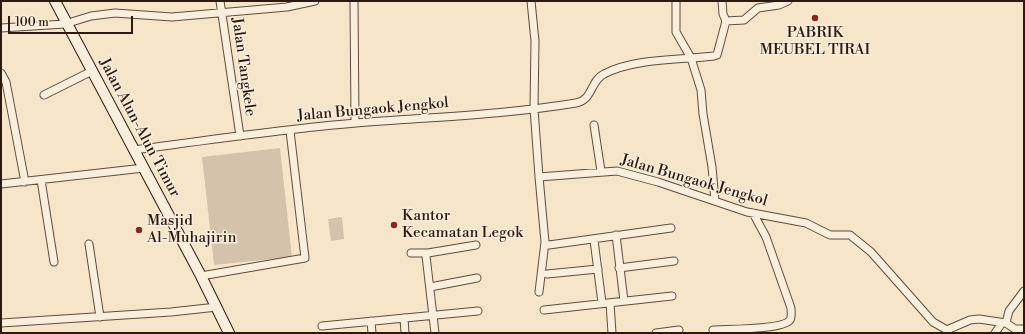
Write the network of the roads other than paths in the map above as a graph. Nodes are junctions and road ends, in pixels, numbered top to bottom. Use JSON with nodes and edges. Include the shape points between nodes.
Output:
{"nodes":[{"id":1,"x":54,"y":1,"type":"edge"},
{"id":2,"x":220,"y":1,"type":"edge"},
{"id":3,"x":315,"y":1,"type":"edge"},
{"id":4,"x":354,"y":1,"type":"edge"},
{"id":5,"x":531,"y":1,"type":"edge"},
{"id":6,"x":676,"y":1,"type":"edge"},
{"id":7,"x":722,"y":1,"type":"edge"},
{"id":8,"x":788,"y":1,"type":"edge"},
{"id":9,"x":222,"y":12,"type":"junction"},
{"id":10,"x":726,"y":21,"type":"junction"},
{"id":11,"x":65,"y":24,"type":"junction"},
{"id":12,"x":1,"y":28,"type":"edge"},
{"id":13,"x":691,"y":58,"type":"junction"},
{"id":14,"x":92,"y":71,"type":"junction"},
{"id":15,"x":1,"y":73,"type":"edge"},
{"id":16,"x":44,"y":95,"type":"dead end"},
{"id":17,"x":534,"y":109,"type":"junction"},
{"id":18,"x":355,"y":123,"type":"junction"},
{"id":19,"x":594,"y":125,"type":"dead end"},
{"id":20,"x":290,"y":130,"type":"junction"},
{"id":21,"x":240,"y":136,"type":"junction"},
{"id":22,"x":134,"y":150,"type":"junction"},
{"id":23,"x":144,"y":168,"type":"junction"},
{"id":24,"x":601,"y":171,"type":"junction"},
{"id":25,"x":539,"y":177,"type":"junction"},
{"id":26,"x":41,"y":180,"type":"junction"},
{"id":27,"x":25,"y":182,"type":"junction"},
{"id":28,"x":1,"y":184,"type":"edge"},
{"id":29,"x":714,"y":201,"type":"junction"},
{"id":30,"x":753,"y":213,"type":"junction"},
{"id":31,"x":671,"y":228,"type":"dead end"},
{"id":32,"x":616,"y":235,"type":"junction"},
{"id":33,"x":594,"y":240,"type":"junction"},
{"id":34,"x":89,"y":244,"type":"dead end"},
{"id":35,"x":476,"y":245,"type":"dead end"},
{"id":36,"x":549,"y":245,"type":"dead end"},
{"id":37,"x":411,"y":253,"type":"dead end"},
{"id":38,"x":428,"y":253,"type":"junction"},
{"id":39,"x":674,"y":261,"type":"dead end"},
{"id":40,"x":54,"y":262,"type":"dead end"},
{"id":41,"x":619,"y":268,"type":"junction"},
{"id":42,"x":598,"y":269,"type":"junction"},
{"id":43,"x":547,"y":274,"type":"dead end"},
{"id":44,"x":201,"y":276,"type":"junction"},
{"id":45,"x":476,"y":278,"type":"dead end"},
{"id":46,"x":430,"y":287,"type":"junction"},
{"id":47,"x":1024,"y":291,"type":"edge"},
{"id":48,"x":539,"y":292,"type":"dead end"},
{"id":49,"x":672,"y":296,"type":"dead end"},
{"id":50,"x":624,"y":301,"type":"junction"},
{"id":51,"x":602,"y":303,"type":"junction"},
{"id":52,"x":610,"y":303,"type":"junction"},
{"id":53,"x":217,"y":307,"type":"junction"},
{"id":54,"x":544,"y":310,"type":"dead end"},
{"id":55,"x":478,"y":311,"type":"dead end"},
{"id":56,"x":433,"y":316,"type":"junction"},
{"id":57,"x":100,"y":317,"type":"junction"},
{"id":58,"x":404,"y":318,"type":"junction"},
{"id":59,"x":371,"y":321,"type":"junction"},
{"id":60,"x":1004,"y":323,"type":"junction"},
{"id":61,"x":1,"y":324,"type":"edge"},
{"id":62,"x":322,"y":326,"type":"dead end"},
{"id":63,"x":1024,"y":329,"type":"edge"},
{"id":64,"x":679,"y":330,"type":"dead end"},
{"id":65,"x":713,"y":330,"type":"dead end"},
{"id":66,"x":229,"y":333,"type":"edge"},
{"id":67,"x":372,"y":333,"type":"edge"},
{"id":68,"x":405,"y":333,"type":"edge"},
{"id":69,"x":435,"y":333,"type":"edge"},
{"id":70,"x":612,"y":333,"type":"edge"},
{"id":71,"x":656,"y":333,"type":"edge"},
{"id":72,"x":995,"y":333,"type":"edge"}],
"edges":[{"from":1,"to":11,"type":"street","name":"Jalan Alun-Alun Timur"},
{"from":2,"to":9,"type":"street","name":"Jalan Tangkele"},
{"from":3,"to":9,"type":"street","via":[[287,7]]},
{"from":4,"to":18,"type":"street"},
{"from":5,"to":17,"type":"street","via":[[535,41]]},
{"from":6,"to":13,"type":"street","via":[[676,32]]},
{"from":7,"to":10,"type":"street"},
{"from":8,"to":10,"type":"street","via":[[758,8],[744,20]]},
{"from":9,"to":11,"type":"street","via":[[172,17],[114,13],[91,16]]},
{"from":9,"to":21,"type":"street","name":"Jalan Tangkele"},
{"from":10,"to":13,"type":"street","name":"Jalan Bungaok Jengkol","via":[[717,55]]},
{"from":11,"to":12,"type":"street"},
{"from":11,"to":14,"type":"street","name":"Jalan Alun-Alun Timur"},
{"from":13,"to":17,"type":"street","name":"Jalan Bungaok Jengkol","via":[[637,64],[603,74],[596,80],[590,94],[584,100]]},
{"from":13,"to":29,"type":"street","via":[[701,90]]},
{"from":14,"to":16,"type":"street"},
{"from":14,"to":22,"type":"street","name":"Jalan Alun-Alun Timur"},
{"from":15,"to":27,"type":"street","via":[[6,82]]},
{"from":17,"to":18,"type":"street","name":"Jalan Bungaok Jengkol"},
{"from":17,"to":25,"type":"street"},
{"from":18,"to":20,"type":"street","name":"Jalan Bungaok Jengkol"},
{"from":19,"to":24,"type":"street"},
{"from":20,"to":21,"type":"street","name":"Jalan Bungaok Jengkol"},
{"from":20,"to":44,"type":"street","via":[[305,258]]},
{"from":21,"to":22,"type":"street","name":"Jalan Bungaok Jengkol"},
{"from":22,"to":23,"type":"street","name":"Jalan Alun-Alun Timur"},
{"from":23,"to":26,"type":"street"},
{"from":23,"to":44,"type":"street","name":"Jalan Alun-Alun Timur"},
{"from":24,"to":25,"type":"street","name":"Jalan Bungaok Jengkol"},
{"from":24,"to":29,"type":"street","name":"Jalan Bungaok Jengkol","via":[[617,171]]},
{"from":25,"to":48,"type":"street","via":[[545,242]]},
{"from":26,"to":27,"type":"street"},
{"from":26,"to":40,"type":"street"},
{"from":27,"to":28,"type":"street"},
{"from":29,"to":30,"type":"street","name":"Jalan Bungaok Jengkol"},
{"from":30,"to":60,"type":"street","name":"Jalan Bungaok Jengkol","via":[[806,223],[830,235],[850,235],[872,252],[940,328],[948,330],[979,318]]},
{"from":30,"to":65,"type":"street","via":[[766,237],[792,308],[791,319],[780,325]]},
{"from":31,"to":32,"type":"street"},
{"from":32,"to":33,"type":"street"},
{"from":32,"to":41,"type":"street"},
{"from":33,"to":36,"type":"street"},
{"from":33,"to":42,"type":"street"},
{"from":34,"to":57,"type":"street"},
{"from":35,"to":38,"type":"street"},
{"from":37,"to":38,"type":"street"},
{"from":38,"to":46,"type":"street","via":[[426,256]]},
{"from":39,"to":41,"type":"street"},
{"from":41,"to":50,"type":"street"},
{"from":42,"to":43,"type":"street"},
{"from":42,"to":51,"type":"street"},
{"from":44,"to":53,"type":"street","name":"Jalan Alun-Alun Timur"},
{"from":45,"to":46,"type":"street"},
{"from":46,"to":56,"type":"street"},
{"from":47,"to":60,"type":"street","via":[[1009,311]]},
{"from":49,"to":50,"type":"street"},
{"from":50,"to":52,"type":"street"},
{"from":51,"to":52,"type":"street"},
{"from":51,"to":54,"type":"street"},
{"from":52,"to":70,"type":"street"},
{"from":53,"to":57,"type":"street"},
{"from":53,"to":66,"type":"street","name":"Jalan Alun-Alun Timur"},
{"from":55,"to":56,"type":"street"},
{"from":56,"to":58,"type":"street"},
{"from":56,"to":69,"type":"street"},
{"from":57,"to":61,"type":"street"},
{"from":58,"to":59,"type":"street"},
{"from":58,"to":68,"type":"street"},
{"from":59,"to":62,"type":"street"},
{"from":59,"to":67,"type":"street"},
{"from":60,"to":63,"type":"street","name":"Jalan Bungaok Jengkol","via":[[1015,329]]},
{"from":60,"to":72,"type":"street"},
{"from":64,"to":71,"type":"street"}]}
